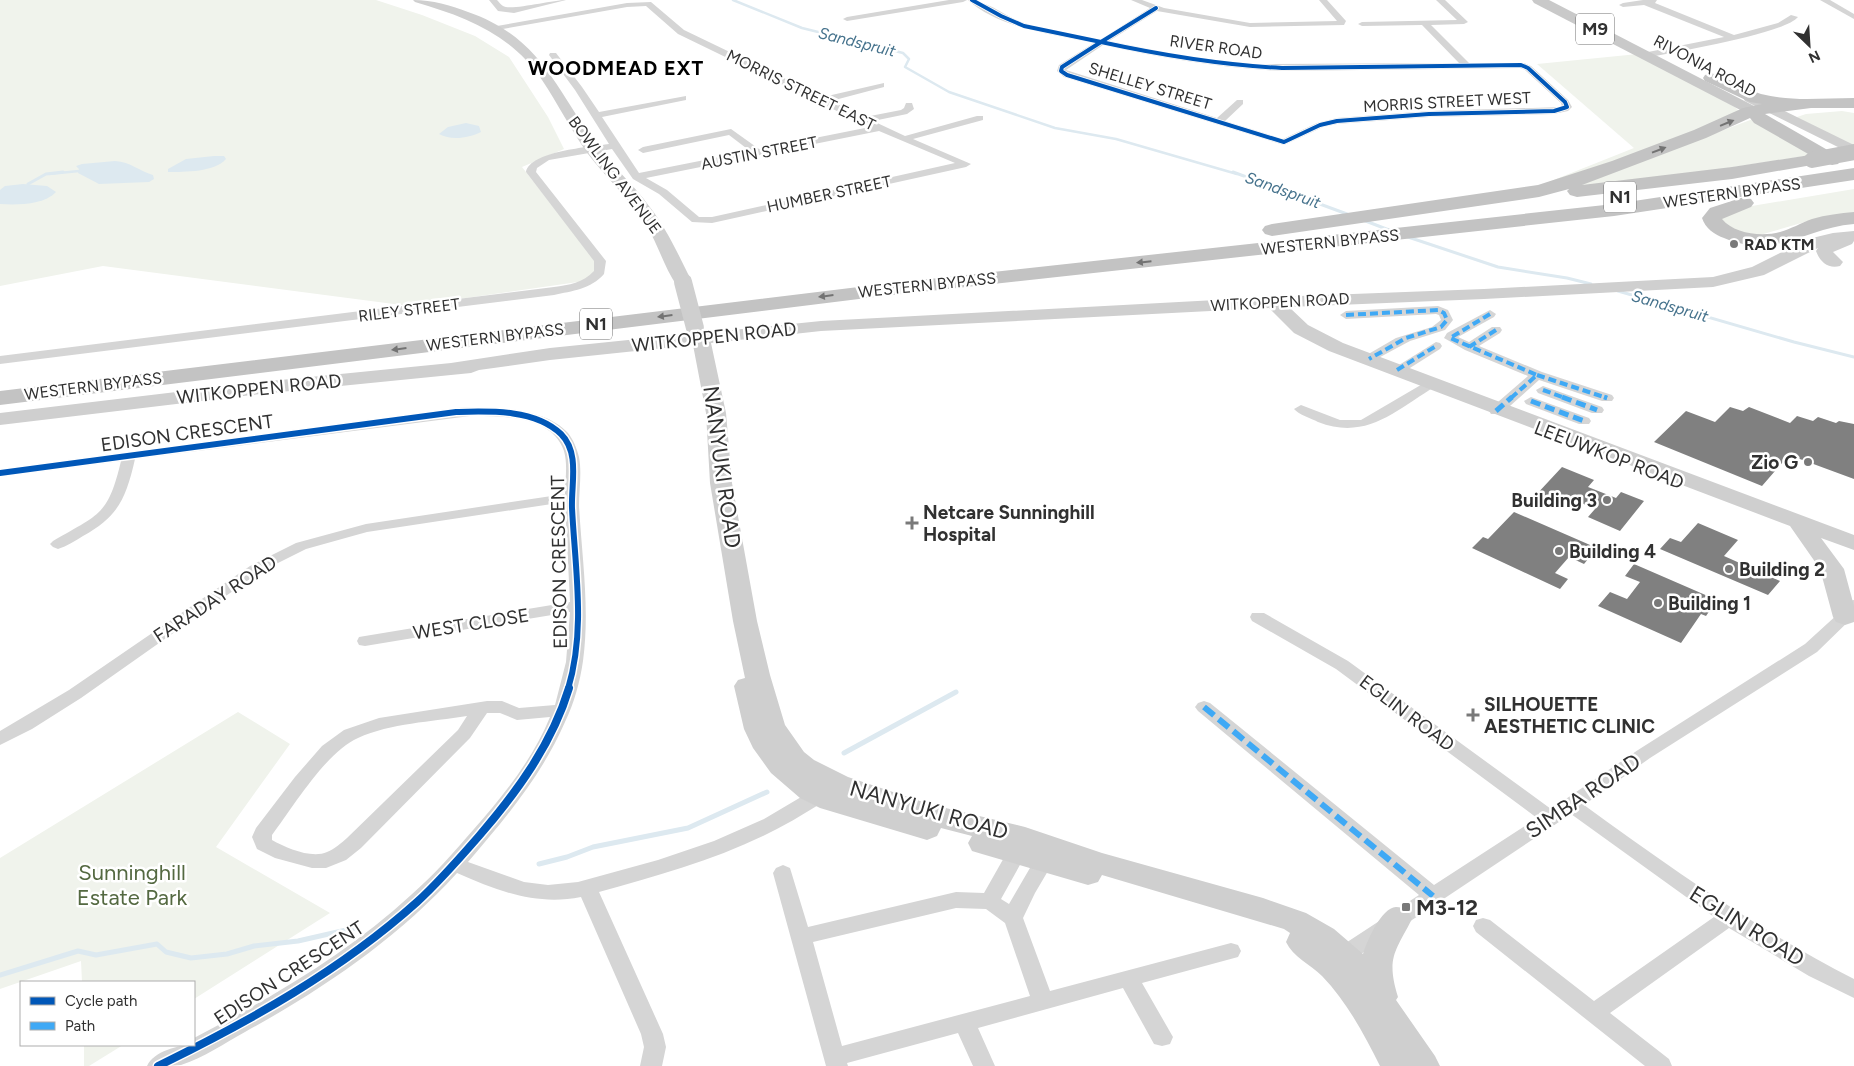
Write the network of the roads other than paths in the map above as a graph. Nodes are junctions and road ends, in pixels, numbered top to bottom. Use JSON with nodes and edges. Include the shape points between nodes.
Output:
{"nodes":[{"id":1,"x":419,"y":0,"type":"edge"},
{"id":2,"x":493,"y":0,"type":"edge"},
{"id":3,"x":562,"y":0,"type":"edge"},
{"id":4,"x":962,"y":0,"type":"edge"},
{"id":5,"x":972,"y":0,"type":"edge"},
{"id":6,"x":1135,"y":0,"type":"edge"},
{"id":7,"x":1323,"y":0,"type":"edge"},
{"id":8,"x":1440,"y":0,"type":"edge"},
{"id":9,"x":1539,"y":0,"type":"edge"},
{"id":10,"x":1556,"y":0,"type":"edge"},
{"id":11,"x":1661,"y":0,"type":"edge"},
{"id":12,"x":1824,"y":0,"type":"edge"},
{"id":13,"x":1645,"y":2,"type":"junction"},
{"id":14,"x":1624,"y":5,"type":"dead end"},
{"id":15,"x":1156,"y":8,"type":"junction"},
{"id":16,"x":1794,"y":17,"type":"dead end"},
{"id":17,"x":1854,"y":17,"type":"edge"},
{"id":18,"x":847,"y":19,"type":"dead end"},
{"id":19,"x":1424,"y":23,"type":"junction"},
{"id":20,"x":1362,"y":24,"type":"dead end"},
{"id":21,"x":497,"y":28,"type":"junction"},
{"id":22,"x":1732,"y":37,"type":"junction"},
{"id":23,"x":1102,"y":42,"type":"junction"},
{"id":24,"x":553,"y":54,"type":"dead end"},
{"id":25,"x":1659,"y":54,"type":"junction"},
{"id":26,"x":1465,"y":64,"type":"junction"},
{"id":27,"x":1711,"y":78,"type":"junction"},
{"id":28,"x":881,"y":85,"type":"dead end"},
{"id":29,"x":683,"y":98,"type":"dead end"},
{"id":30,"x":822,"y":100,"type":"junction"},
{"id":31,"x":1240,"y":102,"type":"dead end"},
{"id":32,"x":1854,"y":103,"type":"edge"},
{"id":33,"x":913,"y":107,"type":"dead end"},
{"id":34,"x":1761,"y":109,"type":"junction"},
{"id":35,"x":1854,"y":110,"type":"edge"},
{"id":36,"x":1554,"y":111,"type":"joint"},
{"id":37,"x":595,"y":116,"type":"junction"},
{"id":38,"x":980,"y":118,"type":"dead end"},
{"id":39,"x":865,"y":120,"type":"junction"},
{"id":40,"x":1793,"y":120,"type":"junction"},
{"id":41,"x":1218,"y":122,"type":"junction"},
{"id":42,"x":880,"y":128,"type":"junction"},
{"id":43,"x":904,"y":139,"type":"junction"},
{"id":44,"x":1284,"y":142,"type":"joint"},
{"id":45,"x":613,"y":146,"type":"junction"},
{"id":46,"x":593,"y":150,"type":"junction"},
{"id":47,"x":643,"y":150,"type":"dead end"},
{"id":48,"x":1854,"y":152,"type":"edge"},
{"id":49,"x":758,"y":153,"type":"junction"},
{"id":50,"x":1820,"y":163,"type":"junction"},
{"id":51,"x":966,"y":164,"type":"joint"},
{"id":52,"x":1853,"y":172,"type":"edge"},
{"id":53,"x":637,"y":177,"type":"junction"},
{"id":54,"x":1466,"y":202,"type":"junction"},
{"id":55,"x":1744,"y":203,"type":"junction"},
{"id":56,"x":1406,"y":215,"type":"junction"},
{"id":57,"x":1854,"y":218,"type":"edge"},
{"id":58,"x":1854,"y":228,"type":"edge"},
{"id":59,"x":1445,"y":233,"type":"junction"},
{"id":60,"x":1854,"y":236,"type":"edge"},
{"id":61,"x":1190,"y":249,"type":"junction"},
{"id":62,"x":1834,"y":262,"type":"dead end"},
{"id":63,"x":1648,"y":285,"type":"junction"},
{"id":64,"x":1274,"y":302,"type":"junction"},
{"id":65,"x":1490,"y":314,"type":"dead end"},
{"id":66,"x":1346,"y":315,"type":"dead end"},
{"id":67,"x":1496,"y":330,"type":"dead end"},
{"id":68,"x":697,"y":339,"type":"junction"},
{"id":69,"x":1436,"y":346,"type":"dead end"},
{"id":70,"x":1469,"y":347,"type":"junction"},
{"id":71,"x":1368,"y":359,"type":"junction"},
{"id":72,"x":0,"y":360,"type":"edge"},
{"id":73,"x":1397,"y":370,"type":"junction"},
{"id":74,"x":1537,"y":375,"type":"junction"},
{"id":75,"x":0,"y":379,"type":"edge"},
{"id":76,"x":1431,"y":383,"type":"junction"},
{"id":77,"x":1566,"y":383,"type":"junction"},
{"id":78,"x":1549,"y":392,"type":"junction"},
{"id":79,"x":0,"y":398,"type":"edge"},
{"id":80,"x":1606,"y":398,"type":"dead end"},
{"id":81,"x":1494,"y":408,"type":"junction"},
{"id":82,"x":1533,"y":408,"type":"junction"},
{"id":83,"x":1301,"y":409,"type":"dead end"},
{"id":84,"x":1596,"y":410,"type":"dead end"},
{"id":85,"x":0,"y":418,"type":"edge"},
{"id":86,"x":1584,"y":421,"type":"dead end"},
{"id":87,"x":1614,"y":435,"type":"dead end"},
{"id":88,"x":129,"y":456,"type":"junction"},
{"id":89,"x":0,"y":474,"type":"edge"},
{"id":90,"x":571,"y":497,"type":"junction"},
{"id":91,"x":1736,"y":499,"type":"junction"},
{"id":92,"x":1798,"y":522,"type":"junction"},
{"id":93,"x":1854,"y":543,"type":"edge"},
{"id":94,"x":58,"y":544,"type":"dead end"},
{"id":95,"x":578,"y":606,"type":"junction"},
{"id":96,"x":1850,"y":611,"type":"edge"},
{"id":97,"x":1258,"y":617,"type":"dead end"},
{"id":98,"x":364,"y":641,"type":"dead end"},
{"id":99,"x":1204,"y":707,"type":"dead end"},
{"id":100,"x":481,"y":708,"type":"junction"},
{"id":101,"x":562,"y":710,"type":"junction"},
{"id":102,"x":0,"y":739,"type":"edge"},
{"id":103,"x":828,"y":790,"type":"junction"},
{"id":104,"x":1571,"y":805,"type":"junction"},
{"id":105,"x":1551,"y":818,"type":"junction"},
{"id":106,"x":1035,"y":849,"type":"junction"},
{"id":107,"x":454,"y":864,"type":"junction"},
{"id":108,"x":783,"y":873,"type":"dead end"},
{"id":109,"x":587,"y":888,"type":"junction"},
{"id":110,"x":1433,"y":896,"type":"junction"},
{"id":111,"x":990,"y":900,"type":"junction"},
{"id":112,"x":1729,"y":917,"type":"junction"},
{"id":113,"x":1013,"y":918,"type":"junction"},
{"id":114,"x":1397,"y":920,"type":"junction"},
{"id":115,"x":1483,"y":926,"type":"dead end"},
{"id":116,"x":801,"y":938,"type":"junction"},
{"id":117,"x":1231,"y":952,"type":"dead end"},
{"id":118,"x":1337,"y":959,"type":"junction"},
{"id":119,"x":1129,"y":979,"type":"junction"},
{"id":120,"x":1854,"y":989,"type":"edge"},
{"id":121,"x":1043,"y":1001,"type":"junction"},
{"id":122,"x":1594,"y":1013,"type":"junction"},
{"id":123,"x":1390,"y":1016,"type":"junction"},
{"id":124,"x":964,"y":1022,"type":"junction"},
{"id":125,"x":1162,"y":1037,"type":"dead end"},
{"id":126,"x":836,"y":1061,"type":"edge"},
{"id":127,"x":158,"y":1066,"type":"edge"},
{"id":128,"x":651,"y":1066,"type":"edge"},
{"id":129,"x":984,"y":1066,"type":"edge"},
{"id":130,"x":1397,"y":1066,"type":"edge"},
{"id":131,"x":1423,"y":1066,"type":"edge"},
{"id":132,"x":1661,"y":1066,"type":"edge"}],
"edges":[{"from":1,"to":21,"type":"main road","name":"BOWLING AVENUE"},
{"from":2,"to":3,"type":"street","via":[[501,9],[510,11]]},
{"from":4,"to":18,"type":"street"},
{"from":5,"to":23,"type":"street","name":"RIVER ROAD","via":[[1019,25]]},
{"from":6,"to":15,"type":"street"},
{"from":7,"to":15,"type":"street","via":[[1342,20],[1341,23],[1250,25]]},
{"from":8,"to":19,"type":"street","via":[[1464,22]]},
{"from":9,"to":25,"type":"main road","name":"RIVONIA ROAD","number":"M9"},
{"from":10,"to":25,"type":"main road","name":"RIVONIA ROAD","number":"M9"},
{"from":11,"to":13,"type":"street"},
{"from":12,"to":17,"type":"street"},
{"from":13,"to":14,"type":"street"},
{"from":13,"to":22,"type":"street"},
{"from":15,"to":23,"type":"street","name":"SHELLEY STREET"},
{"from":16,"to":22,"type":"street","via":[[1790,22]]},
{"from":19,"to":20,"type":"street"},
{"from":19,"to":26,"type":"street"},
{"from":21,"to":30,"type":"street","name":"MORRIS STREET EAST","via":[[645,3],[653,6],[681,32]]},
{"from":21,"to":46,"type":"main road","name":"BOWLING AVENUE","via":[[542,68]]},
{"from":22,"to":25,"type":"street"},
{"from":23,"to":26,"type":"street","name":"RIVER ROAD","via":[[1195,60],[1265,68]]},
{"from":23,"to":41,"type":"street","name":"SHELLEY STREET","via":[[1062,67],[1061,71]]},
{"from":24,"to":37,"type":"street"},
{"from":25,"to":27,"type":"main road","name":"RIVONIA ROAD","number":"M9"},
{"from":25,"to":34,"type":"main road","name":"RIVONIA ROAD","number":"M9"},
{"from":26,"to":36,"type":"street","name":"RIVER ROAD","via":[[1525,66],[1567,105],[1565,109]]},
{"from":27,"to":32,"type":"highway","via":[[1770,102]]},
{"from":27,"to":34,"type":"main road","name":"RIVONIA ROAD","number":"M9"},
{"from":28,"to":30,"type":"street"},
{"from":29,"to":37,"type":"street"},
{"from":30,"to":39,"type":"street","name":"MORRIS STREET EAST"},
{"from":31,"to":41,"type":"street"},
{"from":32,"to":34,"type":"highway","via":[[1811,103]]},
{"from":33,"to":39,"type":"street"},
{"from":34,"to":40,"type":"main road","name":"RIVONIA ROAD","number":"M9"},
{"from":34,"to":52,"type":"highway","via":[[1760,119]]},
{"from":54,"to":34,"type":"highway","one_way":true,"via":[[1539,191],[1572,182]]},
{"from":35,"to":40,"type":"highway","via":[[1803,110],[1791,114]]},
{"from":36,"to":44,"type":"street","name":"MORRIS STREET WEST","via":[[1429,114],[1337,122],[1314,128]]},
{"from":37,"to":45,"type":"street"},
{"from":38,"to":43,"type":"street"},
{"from":39,"to":42,"type":"street","name":"MORRIS STREET EAST"},
{"from":40,"to":48,"type":"main road","name":"RIVONIA ROAD","number":"M9"},
{"from":41,"to":44,"type":"street","name":"SHELLEY STREET"},
{"from":42,"to":43,"type":"street","name":"MORRIS STREET EAST"},
{"from":42,"to":49,"type":"street","name":"AUSTIN STREET"},
{"from":43,"to":51,"type":"street","name":"MORRIS STREET EAST"},
{"from":45,"to":46,"type":"street","name":"RILEY STREET"},
{"from":45,"to":53,"type":"street"},
{"from":46,"to":68,"type":"main road","name":"BOWLING AVENUE","bridge":true,"via":[[642,207],[669,250],[683,282]]},
{"from":46,"to":72,"type":"street","name":"RILEY STREET","via":[[546,158],[534,164],[531,172],[600,261],[600,272],[582,286]]},
{"from":47,"to":49,"type":"street","via":[[730,132]]},
{"from":48,"to":50,"type":"highway","bridge":true},
{"from":49,"to":53,"type":"street","name":"AUSTIN STREET"},
{"from":50,"to":52,"type":"highway","name":"WESTERN BYPASS","number":"N1"},
{"from":50,"to":54,"type":"highway"},
{"from":50,"to":56,"type":"highway","name":"WESTERN BYPASS","number":"N1","via":[[1654,194]]},
{"from":51,"to":53,"type":"street","name":"HUMBER STREET","via":[[699,221],[664,192]]},
{"from":52,"to":55,"type":"highway"},
{"from":52,"to":59,"type":"highway","name":"WESTERN BYPASS","number":"N1"},
{"from":54,"to":56,"type":"highway"},
{"from":55,"to":57,"type":"highway","via":[[1717,212],[1713,222],[1730,233],[1769,240],[1787,237],[1819,224]]},
{"from":55,"to":59,"type":"highway","via":[[1674,214]]},
{"from":56,"to":61,"type":"highway","name":"WESTERN BYPASS","number":"N1"},
{"from":58,"to":63,"type":"main road","name":"WITKOPPEN ROAD","via":[[1805,237],[1720,273]]},
{"from":59,"to":61,"type":"highway","via":[[1251,254]]},
{"from":60,"to":62,"type":"main road","via":[[1826,248],[1824,253]]},
{"from":60,"to":63,"type":"main road","name":"WITKOPPEN ROAD","via":[[1814,243],[1781,261],[1737,277],[1700,283]]},
{"from":61,"to":75,"type":"highway","name":"WESTERN BYPASS","number":"N1","via":[[566,310]]},
{"from":61,"to":79,"type":"highway","name":"WESTERN BYPASS","number":"N1","one_way":true},
{"from":63,"to":64,"type":"main road","name":"WITKOPPEN ROAD"},
{"from":64,"to":68,"type":"main road","name":"WITKOPPEN ROAD","via":[[912,322]]},
{"from":64,"to":71,"type":"main road","name":"LEEUWKOP ROAD","via":[[1301,329]]},
{"from":65,"to":70,"type":"street","via":[[1450,337]]},
{"from":66,"to":71,"type":"street","via":[[1438,310],[1444,313],[1447,320],[1444,324],[1432,331],[1412,335]]},
{"from":67,"to":70,"type":"street"},
{"from":68,"to":85,"type":"main road","name":"WITKOPPEN ROAD","via":[[500,366],[458,367]]},
{"from":68,"to":103,"type":"main road","name":"NANYUKI ROAD","via":[[717,526],[753,718],[774,759]]},
{"from":69,"to":73,"type":"street"},
{"from":70,"to":74,"type":"street"},
{"from":71,"to":73,"type":"main road","name":"LEEUWKOP ROAD"},
{"from":73,"to":76,"type":"main road","name":"LEEUWKOP ROAD"},
{"from":74,"to":77,"type":"street"},
{"from":74,"to":81,"type":"street"},
{"from":76,"to":81,"type":"main road","name":"LEEUWKOP ROAD"},
{"from":76,"to":83,"type":"street","via":[[1358,425],[1338,425]]},
{"from":77,"to":78,"type":"street"},
{"from":77,"to":80,"type":"street"},
{"from":78,"to":82,"type":"street"},
{"from":78,"to":84,"type":"street"},
{"from":81,"to":82,"type":"main road","name":"LEEUWKOP ROAD"},
{"from":81,"to":91,"type":"main road","name":"LEEUWKOP ROAD","via":[[1665,477]]},
{"from":82,"to":86,"type":"street"},
{"from":82,"to":87,"type":"main road","via":[[1584,435]]},
{"from":82,"to":91,"type":"main road","name":"LEEUWKOP ROAD"},
{"from":88,"to":89,"type":"street","name":"EDISON CRESCENT"},
{"from":88,"to":90,"type":"street","name":"EDISON CRESCENT","via":[[448,413],[508,413],[538,420],[566,440],[571,451]]},
{"from":88,"to":94,"type":"street","via":[[121,488],[108,513]]},
{"from":90,"to":95,"type":"street","name":"EDISON CRESCENT"},
{"from":90,"to":102,"type":"street","name":"FARADAY ROAD","via":[[366,528],[301,546],[248,573],[75,694]]},
{"from":91,"to":92,"type":"main road","name":"LEEUWKOP ROAD"},
{"from":92,"to":93,"type":"main road","name":"LEEUWKOP ROAD"},
{"from":92,"to":96,"type":"main road","via":[[1832,569]]},
{"from":95,"to":98,"type":"street","name":"WEST CLOSE"},
{"from":95,"to":101,"type":"street","name":"EDISON CRESCENT","via":[[577,650]]},
{"from":96,"to":104,"type":"street","name":"SIMBA ROAD","via":[[1811,648],[1644,754]]},
{"from":97,"to":105,"type":"street","name":"EGLIN ROAD","via":[[1342,665]]},
{"from":99,"to":110,"type":"street"},
{"from":100,"to":100,"type":"street","via":[[379,724],[339,740],[300,782],[263,833],[264,844],[310,861],[326,862],[334,858],[354,843],[464,734]]},
{"from":100,"to":101,"type":"street","via":[[502,706],[517,714]]},
{"from":101,"to":107,"type":"street","name":"EDISON CRESCENT","via":[[528,773],[505,806]]},
{"from":103,"to":106,"type":"main road","name":"NANYUKI ROAD","via":[[854,809]]},
{"from":103,"to":109,"type":"street","via":[[723,846]]},
{"from":104,"to":105,"type":"street","name":"SIMBA ROAD"},
{"from":104,"to":112,"type":"street","name":"EGLIN ROAD"},
{"from":105,"to":110,"type":"street","name":"SIMBA ROAD"},
{"from":106,"to":111,"type":"street"},
{"from":106,"to":113,"type":"street","via":[[1026,890]]},
{"from":106,"to":118,"type":"main road","name":"NANYUKI ROAD","via":[[1098,863],[1281,915],[1306,927]]},
{"from":107,"to":109,"type":"street","via":[[531,892]]},
{"from":107,"to":127,"type":"street","name":"EDISON CRESCENT","via":[[417,902],[326,972],[232,1029]]},
{"from":108,"to":116,"type":"street"},
{"from":109,"to":128,"type":"street","via":[[652,1034],[655,1047]]},
{"from":110,"to":114,"type":"street","name":"SIMBA ROAD"},
{"from":111,"to":113,"type":"street"},
{"from":111,"to":116,"type":"street","via":[[950,902]]},
{"from":112,"to":120,"type":"street","name":"EGLIN ROAD","via":[[1798,960]]},
{"from":112,"to":122,"type":"street"},
{"from":113,"to":121,"type":"street"},
{"from":114,"to":118,"type":"street","name":"SIMBA ROAD"},
{"from":114,"to":123,"type":"main road","via":[[1382,941],[1376,963],[1379,988]]},
{"from":115,"to":122,"type":"street"},
{"from":116,"to":126,"type":"street"},
{"from":117,"to":119,"type":"street"},
{"from":118,"to":123,"type":"main road","name":"NANYUKI ROAD","via":[[1360,972]]},
{"from":118,"to":130,"type":"main road","name":"NANYUKI ROAD"},
{"from":119,"to":121,"type":"street"},
{"from":119,"to":125,"type":"street"},
{"from":121,"to":124,"type":"street"},
{"from":122,"to":132,"type":"street"},
{"from":123,"to":131,"type":"main road","name":"NANYUKI ROAD"},
{"from":124,"to":126,"type":"street"},
{"from":124,"to":129,"type":"street"}]}
